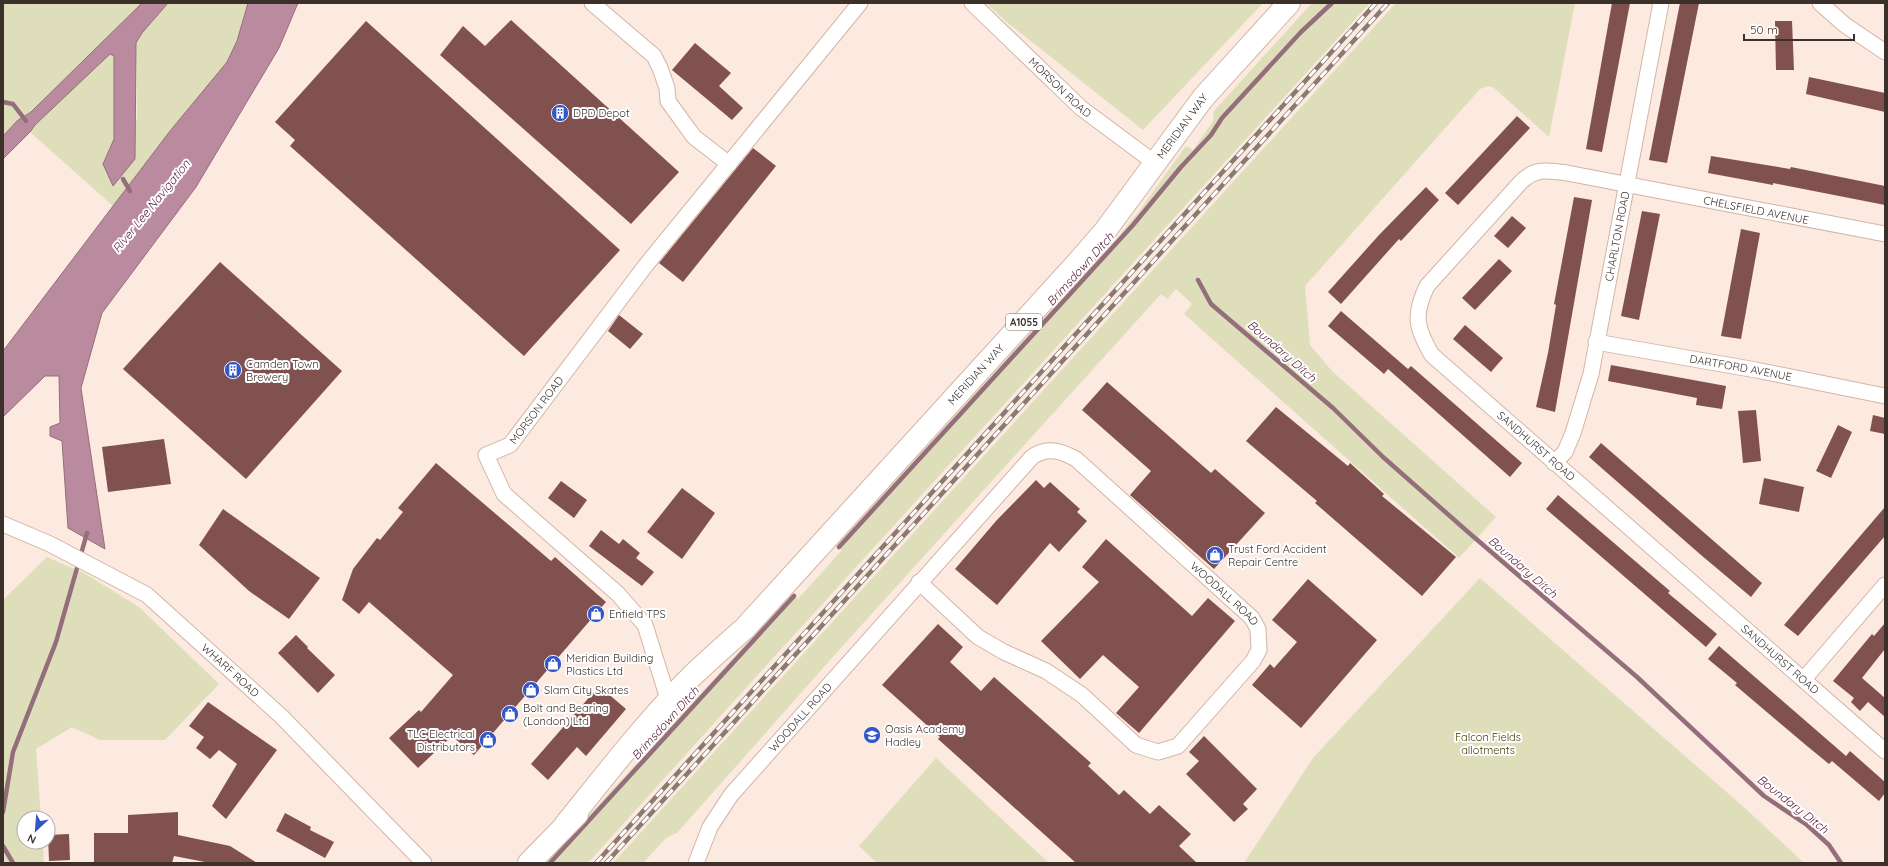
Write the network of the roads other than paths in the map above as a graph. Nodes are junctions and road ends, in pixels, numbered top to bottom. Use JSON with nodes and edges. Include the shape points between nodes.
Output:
{"nodes":[{"id":1,"x":592,"y":3,"type":"edge"},
{"id":2,"x":860,"y":3,"type":"edge"},
{"id":3,"x":972,"y":3,"type":"edge"},
{"id":4,"x":1289,"y":3,"type":"edge"},
{"id":5,"x":1661,"y":3,"type":"edge"},
{"id":6,"x":1820,"y":3,"type":"edge"},
{"id":7,"x":1885,"y":52,"type":"edge"},
{"id":8,"x":1155,"y":162,"type":"junction"},
{"id":9,"x":729,"y":164,"type":"junction"},
{"id":10,"x":1626,"y":185,"type":"junction"},
{"id":11,"x":1885,"y":234,"type":"edge"},
{"id":12,"x":1596,"y":342,"type":"junction"},
{"id":13,"x":1885,"y":396,"type":"edge"},
{"id":14,"x":1554,"y":463,"type":"junction"},
{"id":15,"x":3,"y":524,"type":"edge"},
{"id":16,"x":920,"y":582,"type":"junction"},
{"id":17,"x":1885,"y":584,"type":"edge"},
{"id":18,"x":745,"y":628,"type":"junction"},
{"id":19,"x":1804,"y":679,"type":"junction"},
{"id":20,"x":669,"y":702,"type":"junction"},
{"id":21,"x":1885,"y":751,"type":"edge"},
{"id":22,"x":566,"y":824,"type":"junction"},
{"id":23,"x":424,"y":863,"type":"edge"},
{"id":24,"x":529,"y":863,"type":"edge"},
{"id":25,"x":696,"y":863,"type":"edge"}],
"edges":[{"from":1,"to":9,"type":"street","via":[[654,56],[667,88],[668,101],[694,137]]},
{"from":2,"to":9,"type":"street","name":"MORSON ROAD"},
{"from":3,"to":8,"type":"street","name":"MORSON ROAD","via":[[1081,108]]},
{"from":4,"to":8,"type":"main road","name":"MERIDIAN WAY","number":"A1055","via":[[1203,98]]},
{"from":5,"to":10,"type":"street","name":"CHARLTON ROAD"},
{"from":6,"to":7,"type":"street","via":[[1845,25]]},
{"from":8,"to":18,"type":"main road","name":"MERIDIAN WAY","number":"A1055","via":[[1105,231],[1079,261]]},
{"from":9,"to":20,"type":"street","name":"MORSON ROAD","via":[[646,265],[510,445],[486,455],[504,494],[618,594],[645,626]]},
{"from":10,"to":11,"type":"street","name":"CHELSFIELD AVENUE"},
{"from":10,"to":12,"type":"street","name":"CHARLTON ROAD"},
{"from":10,"to":14,"type":"street","name":"SANDHURST ROAD","via":[[1541,170],[1526,176],[1427,286],[1419,301],[1417,321],[1420,336],[1432,355]]},
{"from":12,"to":13,"type":"street","name":"DARTFORD AVENUE","via":[[1741,367]]},
{"from":12,"to":14,"type":"street","name":"CHARLTON ROAD","via":[[1590,374],[1573,433],[1565,452]]},
{"from":14,"to":19,"type":"street","name":"SANDHURST ROAD"},
{"from":15,"to":23,"type":"street","name":"WHARF ROAD","via":[[69,554],[147,595],[282,716]]},
{"from":16,"to":16,"type":"street","name":"WOODALL ROAD","via":[[978,637],[1046,671],[1082,695],[1136,745],[1158,752],[1178,746],[1246,671],[1259,650],[1258,629],[1252,618],[1076,459],[1061,451],[1040,452],[1032,457]]},
{"from":16,"to":25,"type":"street","name":"WOODALL ROAD","via":[[731,795],[710,827]]},
{"from":17,"to":19,"type":"street"},
{"from":18,"to":20,"type":"main road","name":"MERIDIAN WAY","number":"A1055","via":[[693,675]]},
{"from":18,"to":22,"type":"main road","name":"MERIDIAN WAY","number":"A1055","via":[[702,684],[645,747]]},
{"from":19,"to":21,"type":"street","name":"SANDHURST ROAD"},
{"from":20,"to":22,"type":"main road","name":"MERIDIAN WAY","number":"A1055","via":[[635,739]]},
{"from":22,"to":24,"type":"main road","name":"MERIDIAN WAY","number":"A1055"}]}
